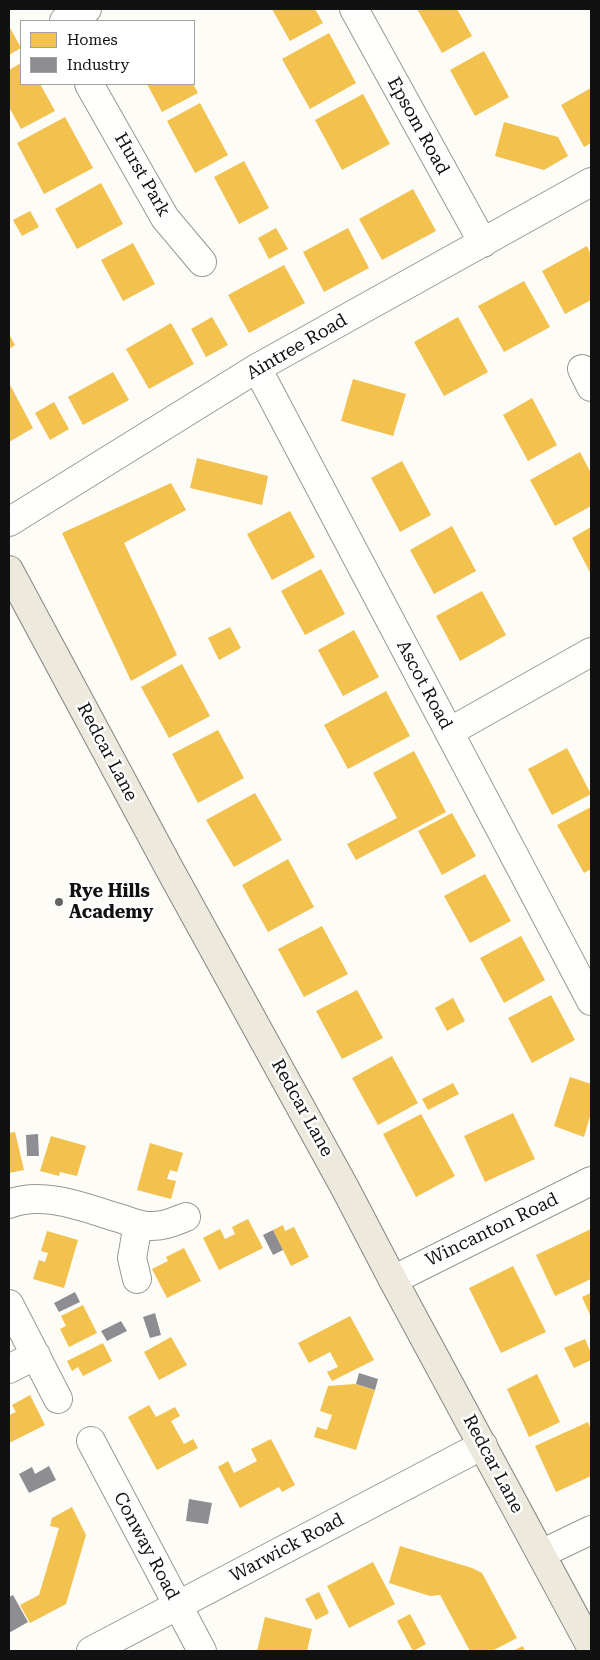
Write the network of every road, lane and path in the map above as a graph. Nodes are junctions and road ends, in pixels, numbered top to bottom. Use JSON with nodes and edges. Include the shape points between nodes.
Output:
{"nodes":[{"id":1,"x":47,"y":9,"type":"edge"},
{"id":2,"x":87,"y":9,"type":"edge"},
{"id":3,"x":354,"y":9,"type":"edge"},
{"id":4,"x":53,"y":20,"type":"edge"},
{"id":5,"x":66,"y":20,"type":"edge"},
{"id":6,"x":90,"y":85,"type":"edge"},
{"id":7,"x":591,"y":182,"type":"edge"},
{"id":8,"x":483,"y":243,"type":"junction"},
{"id":9,"x":202,"y":262,"type":"dead end"},
{"id":10,"x":258,"y":368,"type":"junction"},
{"id":11,"x":9,"y":522,"type":"edge"},
{"id":12,"x":9,"y":570,"type":"edge"},
{"id":13,"x":591,"y":652,"type":"edge"},
{"id":14,"x":450,"y":732,"type":"junction"},
{"id":15,"x":591,"y":1001,"type":"edge"},
{"id":16,"x":591,"y":1181,"type":"edge"},
{"id":17,"x":9,"y":1204,"type":"edge"},
{"id":18,"x":186,"y":1217,"type":"dead end"},
{"id":19,"x":138,"y":1224,"type":"junction"},
{"id":20,"x":137,"y":1279,"type":"dead end"},
{"id":21,"x":393,"y":1280,"type":"junction"},
{"id":22,"x":9,"y":1304,"type":"edge"},
{"id":23,"x":36,"y":1356,"type":"junction"},
{"id":24,"x":9,"y":1369,"type":"edge"},
{"id":25,"x":58,"y":1399,"type":"dead end"},
{"id":26,"x":90,"y":1441,"type":"dead end"},
{"id":27,"x":482,"y":1445,"type":"junction"},
{"id":28,"x":591,"y":1530,"type":"edge"},
{"id":29,"x":541,"y":1554,"type":"junction"},
{"id":30,"x":178,"y":1606,"type":"junction"},
{"id":31,"x":591,"y":1647,"type":"edge"},
{"id":32,"x":91,"y":1651,"type":"edge"},
{"id":33,"x":202,"y":1651,"type":"edge"}],
"edges":[{"from":1,"to":4,"type":"street"},
{"from":2,"to":5,"type":"street"},
{"from":3,"to":8,"type":"street","name":"Epsom Road"},
{"from":6,"to":9,"type":"street","name":"Hurst Park","via":[[165,218]]},
{"from":7,"to":8,"type":"street","name":"Aintree Road"},
{"from":8,"to":10,"type":"street","name":"Aintree Road"},
{"from":10,"to":11,"type":"street","name":"Aintree Road"},
{"from":10,"to":14,"type":"street","name":"Ascot Road"},
{"from":12,"to":21,"type":"main road","name":"Redcar Lane"},
{"from":13,"to":14,"type":"street"},
{"from":14,"to":15,"type":"street","name":"Ascot Road"},
{"from":16,"to":21,"type":"street","name":"Wincanton Road"},
{"from":17,"to":19,"type":"street","via":[[53,1200]]},
{"from":18,"to":19,"type":"street","via":[[165,1225]]},
{"from":19,"to":20,"type":"street","via":[[132,1258]]},
{"from":21,"to":27,"type":"main road","name":"Redcar Lane"},
{"from":22,"to":23,"type":"street"},
{"from":23,"to":24,"type":"street"},
{"from":23,"to":25,"type":"street"},
{"from":26,"to":30,"type":"street","name":"Conway Road"},
{"from":27,"to":29,"type":"main road","name":"Redcar Lane"},
{"from":27,"to":30,"type":"street","name":"Warwick Road"},
{"from":28,"to":29,"type":"street"},
{"from":29,"to":31,"type":"main road","name":"Redcar Lane"},
{"from":30,"to":32,"type":"street","name":"Warwick Road"},
{"from":30,"to":33,"type":"street","name":"Conway Road"}]}
